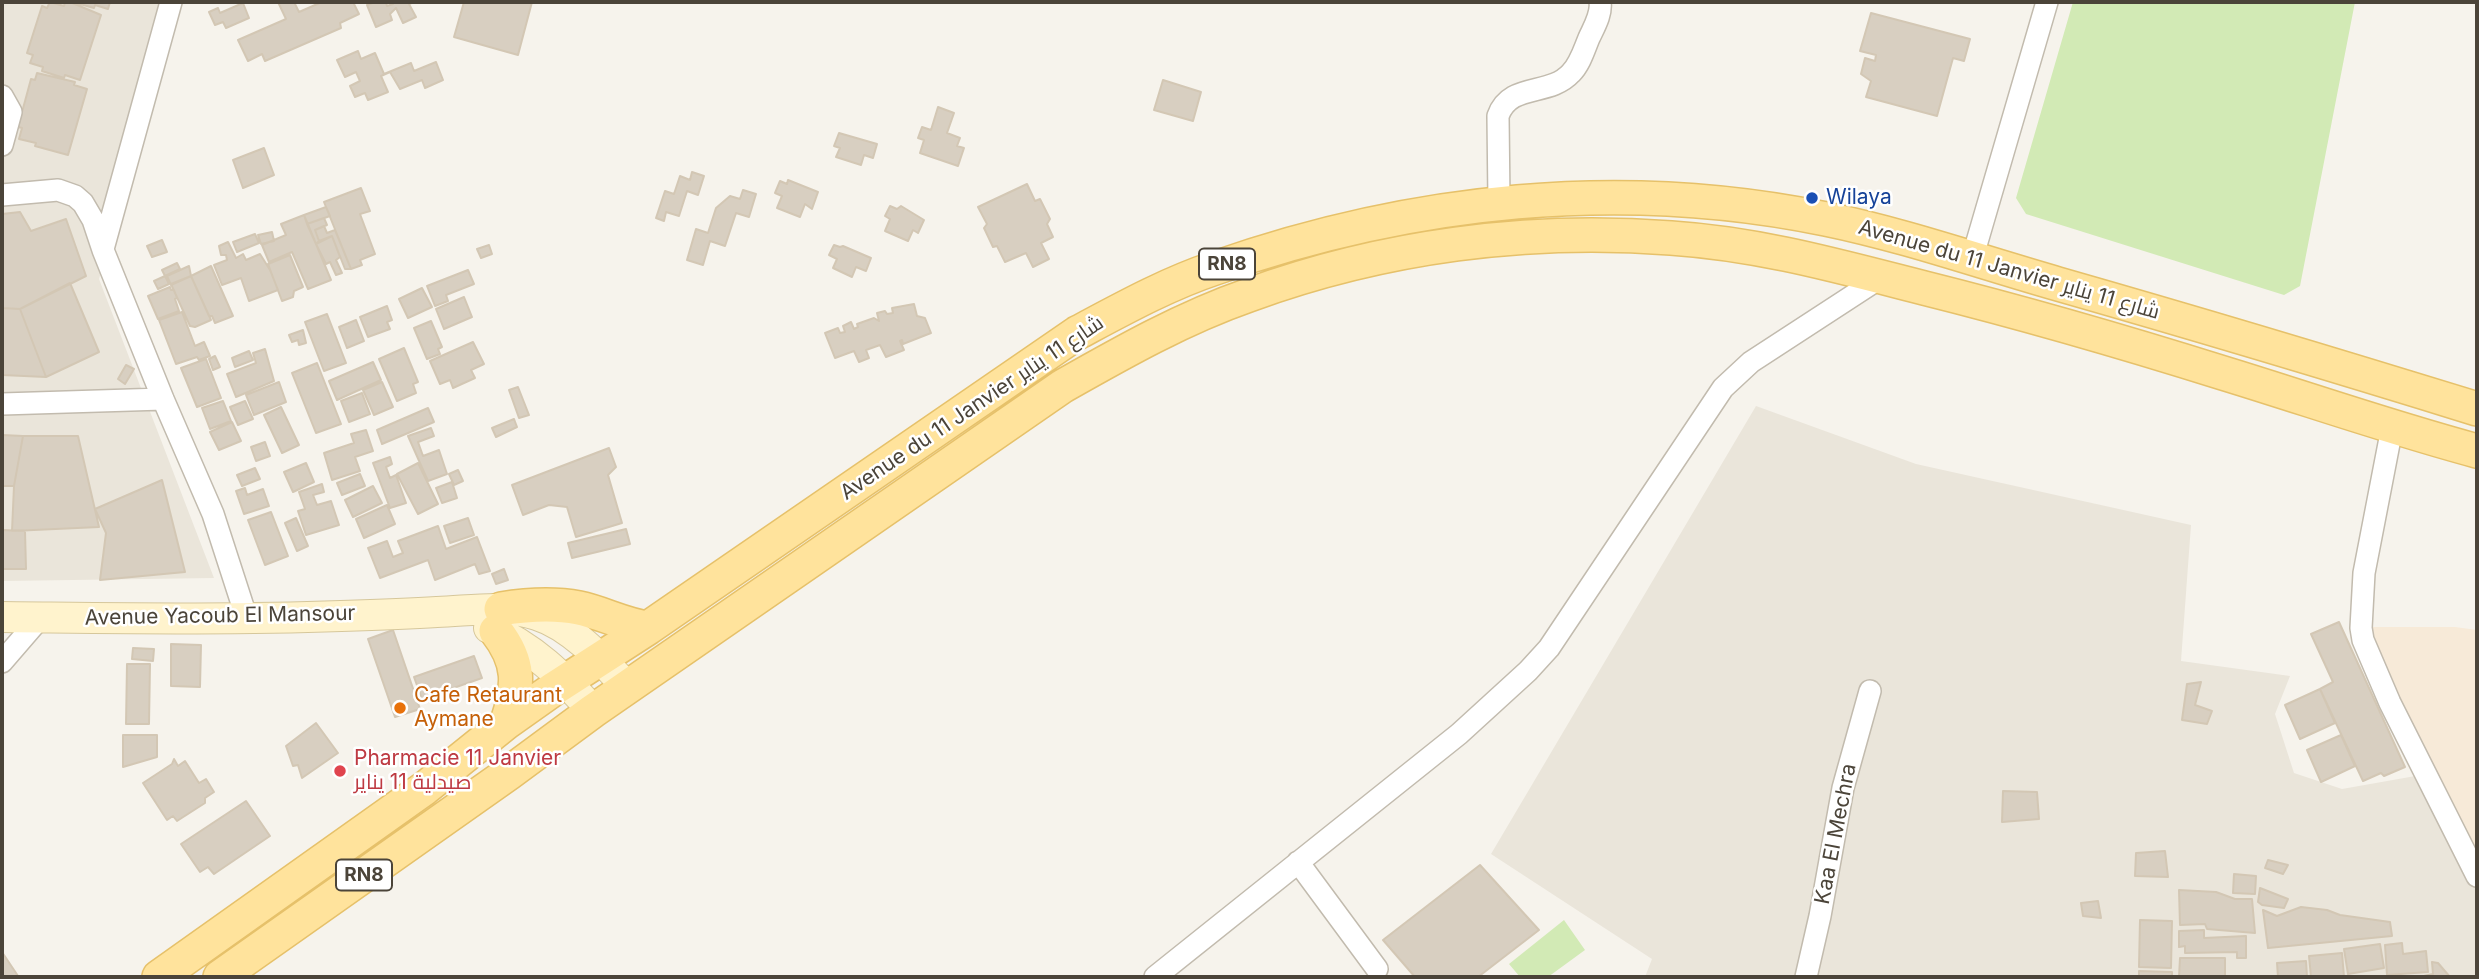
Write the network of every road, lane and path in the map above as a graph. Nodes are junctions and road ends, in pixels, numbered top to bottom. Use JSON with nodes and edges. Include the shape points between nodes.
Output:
{"nodes":[{"id":1,"x":171,"y":2,"type":"edge"},
{"id":2,"x":1600,"y":2,"type":"edge"},
{"id":3,"x":2047,"y":2,"type":"edge"},
{"id":4,"x":2,"y":96,"type":"edge"},
{"id":5,"x":2,"y":145,"type":"edge"},
{"id":6,"x":2,"y":195,"type":"edge"},
{"id":7,"x":1499,"y":202,"type":"junction"},
{"id":8,"x":103,"y":250,"type":"junction"},
{"id":9,"x":1972,"y":259,"type":"junction"},
{"id":10,"x":1883,"y":276,"type":"junction"},
{"id":11,"x":163,"y":399,"type":"junction"},
{"id":12,"x":2,"y":404,"type":"edge"},
{"id":13,"x":2477,"y":409,"type":"edge"},
{"id":14,"x":2392,"y":428,"type":"junction"},
{"id":15,"x":2477,"y":451,"type":"edge"},
{"id":16,"x":2,"y":617,"type":"edge"},
{"id":17,"x":40,"y":618,"type":"junction"},
{"id":18,"x":247,"y":619,"type":"junction"},
{"id":19,"x":499,"y":620,"type":"junction"},
{"id":20,"x":648,"y":628,"type":"junction"},
{"id":21,"x":600,"y":659,"type":"junction"},
{"id":22,"x":2,"y":662,"type":"edge"},
{"id":23,"x":566,"y":681,"type":"junction"},
{"id":24,"x":627,"y":687,"type":"junction"},
{"id":25,"x":1870,"y":691,"type":"dead end"},
{"id":26,"x":593,"y":711,"type":"junction"},
{"id":27,"x":507,"y":722,"type":"junction"},
{"id":28,"x":1298,"y":862,"type":"junction"},
{"id":29,"x":2477,"y":876,"type":"edge"},
{"id":30,"x":1375,"y":974,"type":"edge"},
{"id":31,"x":159,"y":977,"type":"edge"},
{"id":32,"x":220,"y":977,"type":"edge"},
{"id":33,"x":1155,"y":977,"type":"edge"},
{"id":34,"x":1806,"y":977,"type":"edge"}],
"edges":[{"from":1,"to":8,"type":"street"},
{"from":2,"to":7,"type":"street","via":[[1600,13],[1570,74],[1552,86],[1512,96],[1501,107]]},
{"from":3,"to":9,"type":"street"},
{"from":4,"to":5,"type":"street","via":[[11,112]]},
{"from":6,"to":8,"type":"street","via":[[58,190],[75,196],[93,220]]},
{"from":7,"to":9,"type":"main road","name":"Avenue du 11 Janvier شارع 11 يناير","number":"RN8","via":[[1630,197],[1719,203],[1825,219]]},
{"from":7,"to":20,"type":"main road","name":"Avenue du 11 Janvier شارع 11 يناير","number":"RN8","via":[[1387,219],[1311,237],[1217,267],[1147,297],[1024,367]]},
{"from":8,"to":11,"type":"street"},
{"from":9,"to":13,"type":"main road","name":"Avenue du 11 Janvier شارع 11 يناير","number":"RN8"},
{"from":10,"to":14,"type":"main road","name":"Avenue du 11 Janvier شارع 11 يناير","number":"RN8","via":[[2103,337]]},
{"from":10,"to":24,"type":"main road","name":"Avenue du 11 Janvier شارع 11 يناير","number":"RN8","via":[[1746,246],[1598,235],[1459,244],[1292,280],[1174,326],[1063,386]]},
{"from":10,"to":28,"type":"street","via":[[1751,362],[1723,388],[1549,648],[1459,734]]},
{"from":11,"to":12,"type":"street"},
{"from":11,"to":18,"type":"street","via":[[213,514]]},
{"from":14,"to":15,"type":"main road","name":"Avenue du 11 Janvier شارع 11 يناير","number":"RN8"},
{"from":14,"to":29,"type":"street","via":[[2364,573],[2363,640]]},
{"from":16,"to":17,"type":"main road","name":"Avenue Yacoub El Mansour"},
{"from":17,"to":18,"type":"main road","name":"Avenue Yacoub El Mansour"},
{"from":17,"to":22,"type":"street"},
{"from":18,"to":19,"type":"main road","name":"Avenue Yacoub El Mansour","via":[[439,612]]},
{"from":19,"to":20,"type":"main road","via":[[530,605],[571,607]]},
{"from":19,"to":21,"type":"main road","name":"Avenue Yacoub El Mansour","via":[[526,611],[542,617]]},
{"from":19,"to":23,"type":"main road","name":"Avenue Yacoub El Mansour"},
{"from":19,"to":27,"type":"main road","via":[[516,670]]},
{"from":20,"to":21,"type":"main road","name":"Avenue du 11 Janvier شارع 11 يناير","number":"RN8"},
{"from":21,"to":23,"type":"main road","name":"Avenue du 11 Janvier شارع 11 يناير","number":"RN8"},
{"from":21,"to":24,"type":"main road","name":"Avenue Yacoub El Mansour"},
{"from":23,"to":26,"type":"main road","name":"Avenue Yacoub El Mansour"},
{"from":23,"to":27,"type":"main road","name":"Avenue du 11 Janvier شارع 11 يناير","number":"RN8"},
{"from":24,"to":26,"type":"main road","name":"Avenue du 11 Janvier شارع 11 يناير","number":"RN8"},
{"from":25,"to":34,"type":"street","name":"Kaa El Mechra","via":[[1843,788]]},
{"from":26,"to":32,"type":"main road","name":"Avenue du 11 Janvier شارع 11 يناير","number":"RN8"},
{"from":27,"to":31,"type":"main road","name":"Avenue du 11 Janvier شارع 11 يناير","number":"RN8","via":[[425,788]]},
{"from":28,"to":30,"type":"street"},
{"from":28,"to":33,"type":"street"}]}
